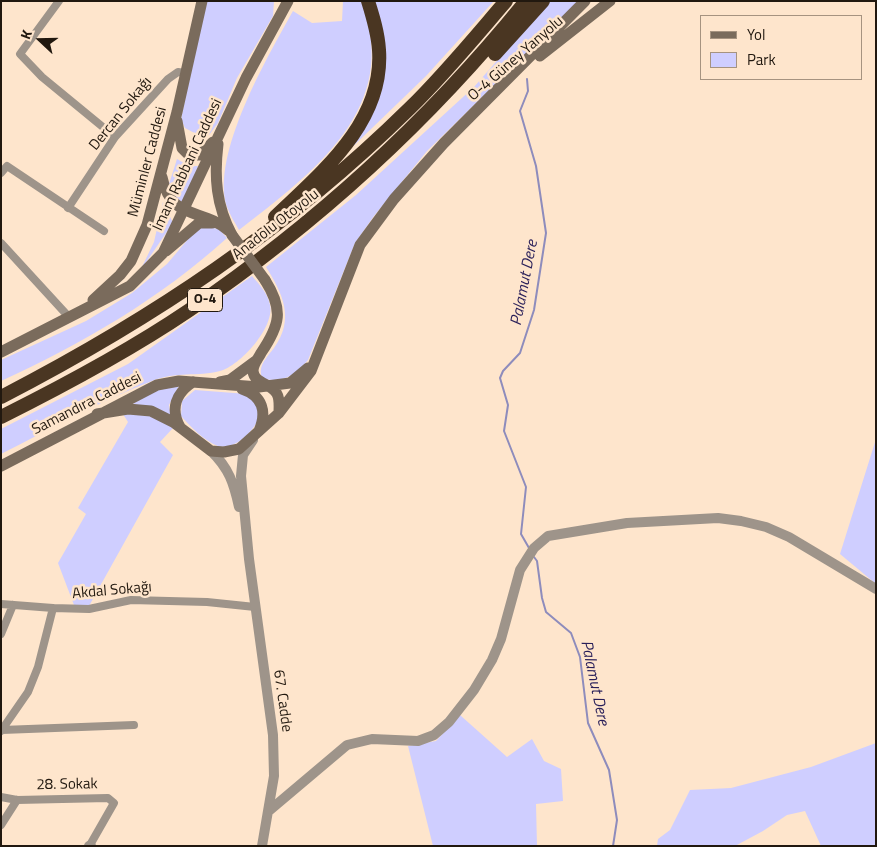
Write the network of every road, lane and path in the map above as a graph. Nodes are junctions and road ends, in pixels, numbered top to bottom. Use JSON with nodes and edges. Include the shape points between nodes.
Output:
{"nodes":[{"id":1,"x":59,"y":1,"type":"edge"},
{"id":2,"x":202,"y":1,"type":"edge"},
{"id":3,"x":281,"y":1,"type":"edge"},
{"id":4,"x":288,"y":1,"type":"edge"},
{"id":5,"x":368,"y":1,"type":"edge"},
{"id":6,"x":506,"y":1,"type":"edge"},
{"id":7,"x":526,"y":1,"type":"edge"},
{"id":8,"x":543,"y":1,"type":"edge"},
{"id":9,"x":585,"y":1,"type":"edge"},
{"id":10,"x":610,"y":1,"type":"edge"},
{"id":11,"x":278,"y":20,"type":"junction"},
{"id":12,"x":185,"y":73,"type":"junction"},
{"id":13,"x":177,"y":112,"type":"junction"},
{"id":14,"x":220,"y":132,"type":"junction"},
{"id":15,"x":116,"y":137,"type":"junction"},
{"id":16,"x":444,"y":143,"type":"junction"},
{"id":17,"x":388,"y":153,"type":"junction"},
{"id":18,"x":1,"y":173,"type":"edge"},
{"id":19,"x":161,"y":173,"type":"junction"},
{"id":20,"x":68,"y":208,"type":"junction"},
{"id":21,"x":184,"y":210,"type":"junction"},
{"id":22,"x":219,"y":224,"type":"junction"},
{"id":23,"x":104,"y":231,"type":"dead end"},
{"id":24,"x":232,"y":235,"type":"junction"},
{"id":25,"x":1,"y":243,"type":"edge"},
{"id":26,"x":163,"y":253,"type":"junction"},
{"id":27,"x":228,"y":262,"type":"junction"},
{"id":28,"x":82,"y":309,"type":"junction"},
{"id":29,"x":68,"y":316,"type":"junction"},
{"id":30,"x":322,"y":345,"type":"junction"},
{"id":31,"x":1,"y":352,"type":"edge"},
{"id":32,"x":257,"y":360,"type":"junction"},
{"id":33,"x":193,"y":382,"type":"junction"},
{"id":34,"x":214,"y":384,"type":"junction"},
{"id":35,"x":233,"y":385,"type":"junction"},
{"id":36,"x":268,"y":386,"type":"junction"},
{"id":37,"x":1,"y":397,"type":"edge"},
{"id":38,"x":279,"y":413,"type":"junction"},
{"id":39,"x":97,"y":414,"type":"junction"},
{"id":40,"x":1,"y":417,"type":"edge"},
{"id":41,"x":180,"y":427,"type":"junction"},
{"id":42,"x":257,"y":435,"type":"junction"},
{"id":43,"x":211,"y":451,"type":"junction"},
{"id":44,"x":1,"y":466,"type":"edge"},
{"id":45,"x":249,"y":559,"type":"junction"},
{"id":46,"x":876,"y":589,"type":"edge"},
{"id":47,"x":1,"y":604,"type":"edge"},
{"id":48,"x":13,"y":605,"type":"junction"},
{"id":49,"x":255,"y":607,"type":"junction"},
{"id":50,"x":53,"y":608,"type":"junction"},
{"id":51,"x":1,"y":634,"type":"edge"},
{"id":52,"x":134,"y":725,"type":"dead end"},
{"id":53,"x":2,"y":730,"type":"edge"},
{"id":54,"x":1,"y":797,"type":"edge"},
{"id":55,"x":17,"y":800,"type":"junction"},
{"id":56,"x":270,"y":810,"type":"junction"},
{"id":57,"x":1,"y":825,"type":"edge"},
{"id":58,"x":90,"y":846,"type":"edge"},
{"id":59,"x":262,"y":846,"type":"edge"}],
"edges":[{"from":1,"to":15,"type":"street","via":[[20,54],[42,77]]},
{"from":2,"to":12,"type":"main road","name":"Müminler Caddesi"},
{"from":3,"to":11,"type":"main road"},
{"from":4,"to":11,"type":"main road","name":"İmam Rabbani Caddesi"},
{"from":5,"to":27,"type":"highway","via":[[380,51],[379,72],[364,116],[333,162]]},
{"from":6,"to":27,"type":"highway","name":"Anadolu Otoyolu","number":"O-4","via":[[412,107],[375,142],[311,198]]},
{"from":7,"to":17,"type":"highway","name":"Anadolu Otoyolu","number":"O-4","via":[[491,45]]},
{"from":8,"to":17,"type":"highway","via":[[480,70]]},
{"from":9,"to":16,"type":"main road"},
{"from":10,"to":16,"type":"main road","name":"O-4 Güney Yanyolu","via":[[555,43]]},
{"from":11,"to":14,"type":"main road","name":"İmam Rabbani Caddesi"},
{"from":12,"to":13,"type":"main road","name":"Müminler Caddesi"},
{"from":12,"to":15,"type":"street","name":"Dercan Sokağı","via":[[178,72],[168,79]]},
{"from":13,"to":14,"type":"main road","via":[[179,138],[184,151],[190,155],[205,152]]},
{"from":13,"to":19,"type":"main road","name":"Müminler Caddesi"},
{"from":14,"to":21,"type":"main road","name":"İmam Rabbani Caddesi"},
{"from":14,"to":24,"type":"main road","via":[[217,199]]},
{"from":15,"to":20,"type":"street","name":"Dercan Sokağı"},
{"from":16,"to":30,"type":"main road","via":[[360,245]]},
{"from":17,"to":40,"type":"highway","name":"Anadolu Otoyolu","number":"O-4","via":[[317,214],[187,312],[67,383]]},
{"from":18,"to":20,"type":"street","via":[[7,166]]},
{"from":19,"to":21,"type":"main road","via":[[167,195]]},
{"from":19,"to":28,"type":"main road","name":"Müminler Caddesi","via":[[147,226],[131,261]]},
{"from":20,"to":23,"type":"street"},
{"from":21,"to":22,"type":"main road"},
{"from":21,"to":26,"type":"main road","name":"İmam Rabbani Caddesi"},
{"from":22,"to":24,"type":"main road"},
{"from":22,"to":26,"type":"main road","via":[[199,224]]},
{"from":24,"to":32,"type":"main road","bridge":true,"via":[[274,294],[278,320]]},
{"from":25,"to":29,"type":"street"},
{"from":26,"to":28,"type":"main road","name":"İmam Rabbani Caddesi","via":[[130,286]]},
{"from":27,"to":37,"type":"highway","name":"Anadolu Otoyolu","number":"O-4","via":[[141,320]]},
{"from":28,"to":29,"type":"main road"},
{"from":29,"to":31,"type":"main road"},
{"from":30,"to":36,"type":"main road","name":"Samandıra Caddesi","via":[[300,376],[290,383]]},
{"from":30,"to":38,"type":"main road","via":[[305,381]]},
{"from":32,"to":34,"type":"main road","via":[[230,380]]},
{"from":32,"to":36,"type":"main road","via":[[253,373]]},
{"from":33,"to":34,"type":"main road","name":"Samandıra Caddesi"},
{"from":33,"to":39,"type":"main road","name":"Samandıra Caddesi","via":[[157,385]]},
{"from":33,"to":41,"type":"main road","via":[[176,400],[175,418]]},
{"from":34,"to":35,"type":"main road","name":"Samandıra Caddesi"},
{"from":35,"to":36,"type":"main road","name":"Samandıra Caddesi"},
{"from":35,"to":42,"type":"main road","via":[[248,391],[262,403],[264,414]]},
{"from":36,"to":38,"type":"main road","via":[[277,394]]},
{"from":38,"to":42,"type":"main road"},
{"from":39,"to":41,"type":"main road","via":[[128,409],[151,411]]},
{"from":39,"to":44,"type":"main road","name":"Samandıra Caddesi"},
{"from":41,"to":43,"type":"main road"},
{"from":42,"to":43,"type":"main road","via":[[239,450]]},
{"from":42,"to":45,"type":"street","name":"67. Cadde","via":[[243,456],[242,465]]},
{"from":43,"to":45,"type":"street","name":"67. Cadde","via":[[227,467],[232,478]]},
{"from":45,"to":49,"type":"street","name":"67. Cadde"},
{"from":46,"to":56,"type":"street","via":[[789,537],[766,528],[718,518],[627,523],[548,536],[520,570],[492,660],[449,722],[434,735],[418,742],[372,739],[348,745]]},
{"from":47,"to":48,"type":"street","name":"Akdal Sokağı"},
{"from":48,"to":50,"type":"street","name":"Akdal Sokağı"},
{"from":48,"to":51,"type":"street"},
{"from":49,"to":50,"type":"street","name":"Akdal Sokağı","via":[[131,600],[89,608]]},
{"from":49,"to":56,"type":"street","name":"67. Cadde","via":[[273,735],[274,776]]},
{"from":50,"to":53,"type":"street","via":[[28,692]]},
{"from":52,"to":53,"type":"street"},
{"from":54,"to":55,"type":"street","name":"28. Sokak"},
{"from":55,"to":57,"type":"street"},
{"from":55,"to":58,"type":"street","name":"28. Sokak","via":[[108,798],[114,803]]},
{"from":56,"to":59,"type":"street","name":"67. Cadde"}]}
